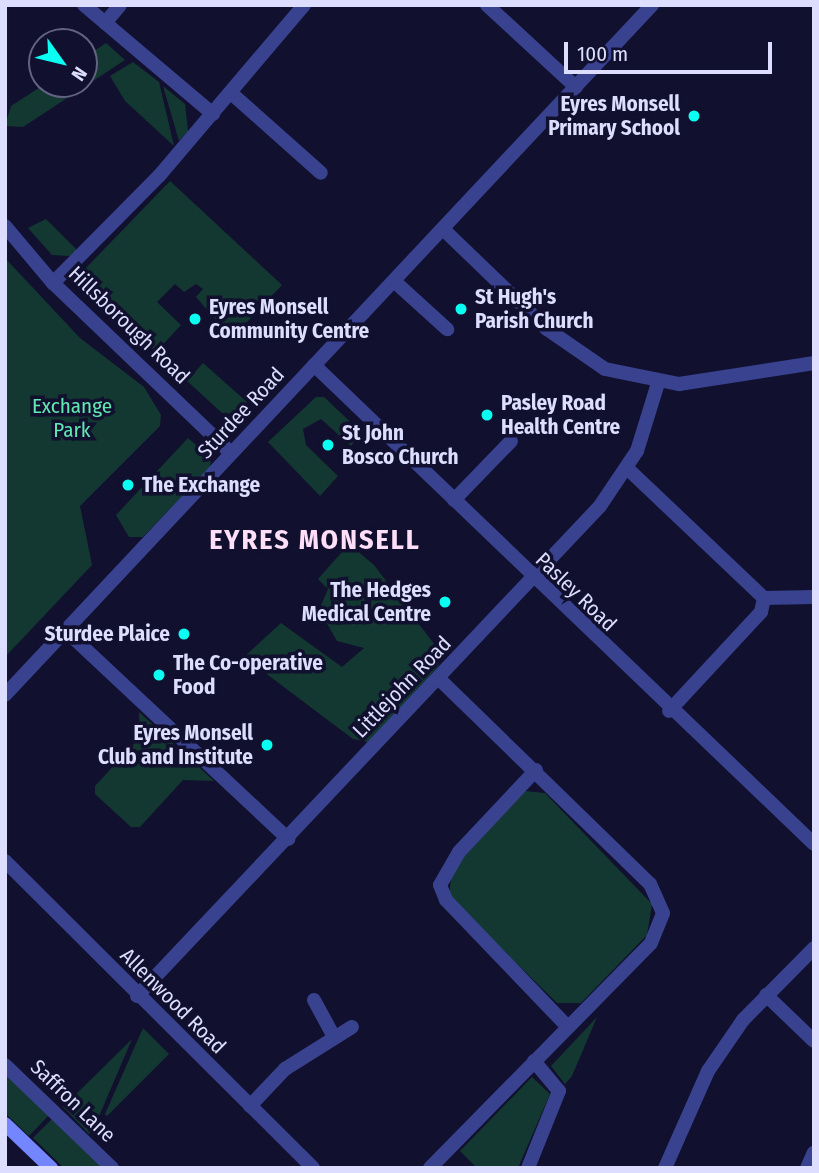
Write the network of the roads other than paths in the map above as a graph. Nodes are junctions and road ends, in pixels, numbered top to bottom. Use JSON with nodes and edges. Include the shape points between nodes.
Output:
{"nodes":[{"id":1,"x":84,"y":5,"type":"edge"},
{"id":2,"x":120,"y":5,"type":"edge"},
{"id":3,"x":304,"y":5,"type":"edge"},
{"id":4,"x":487,"y":5,"type":"edge"},
{"id":5,"x":652,"y":5,"type":"edge"},
{"id":6,"x":105,"y":23,"type":"junction"},
{"id":7,"x":576,"y":87,"type":"junction"},
{"id":8,"x":231,"y":93,"type":"junction"},
{"id":9,"x":213,"y":114,"type":"junction"},
{"id":10,"x":321,"y":173,"type":"dead end"},
{"id":11,"x":5,"y":226,"type":"edge"},
{"id":12,"x":443,"y":229,"type":"junction"},
{"id":13,"x":394,"y":281,"type":"junction"},
{"id":14,"x":54,"y":283,"type":"junction"},
{"id":15,"x":447,"y":329,"type":"dead end"},
{"id":16,"x":814,"y":363,"type":"edge"},
{"id":17,"x":314,"y":365,"type":"junction"},
{"id":18,"x":658,"y":383,"type":"junction"},
{"id":19,"x":511,"y":440,"type":"dead end"},
{"id":20,"x":229,"y":451,"type":"junction"},
{"id":21,"x":628,"y":469,"type":"junction"},
{"id":22,"x":454,"y":500,"type":"junction"},
{"id":23,"x":533,"y":579,"type":"junction"},
{"id":24,"x":814,"y":597,"type":"edge"},
{"id":25,"x":764,"y":598,"type":"junction"},
{"id":26,"x":65,"y":630,"type":"junction"},
{"id":27,"x":439,"y":680,"type":"junction"},
{"id":28,"x":5,"y":695,"type":"edge"},
{"id":29,"x":669,"y":712,"type":"junction"},
{"id":30,"x":536,"y":770,"type":"junction"},
{"id":31,"x":288,"y":839,"type":"junction"},
{"id":32,"x":814,"y":844,"type":"edge"},
{"id":33,"x":5,"y":862,"type":"edge"},
{"id":34,"x":814,"y":948,"type":"edge"},
{"id":35,"x":766,"y":995,"type":"junction"},
{"id":36,"x":137,"y":996,"type":"junction"},
{"id":37,"x":314,"y":1000,"type":"dead end"},
{"id":38,"x":352,"y":1027,"type":"dead end"},
{"id":39,"x":568,"y":1027,"type":"junction"},
{"id":40,"x":334,"y":1037,"type":"junction"},
{"id":41,"x":814,"y":1041,"type":"edge"},
{"id":42,"x":534,"y":1061,"type":"junction"},
{"id":43,"x":5,"y":1065,"type":"edge"},
{"id":44,"x":250,"y":1107,"type":"junction"},
{"id":45,"x":5,"y":1124,"type":"edge"},
{"id":46,"x":814,"y":1153,"type":"edge"},
{"id":47,"x":51,"y":1168,"type":"edge"},
{"id":48,"x":112,"y":1168,"type":"edge"},
{"id":49,"x":313,"y":1168,"type":"edge"},
{"id":50,"x":430,"y":1168,"type":"edge"},
{"id":51,"x":528,"y":1168,"type":"edge"},
{"id":52,"x":664,"y":1168,"type":"edge"},
{"id":53,"x":807,"y":1168,"type":"edge"}],
"edges":[{"from":1,"to":6,"type":"street"},
{"from":2,"to":6,"type":"street"},
{"from":3,"to":8,"type":"street"},
{"from":4,"to":7,"type":"street"},
{"from":5,"to":7,"type":"street","name":"Sturdee Road"},
{"from":6,"to":9,"type":"street"},
{"from":7,"to":12,"type":"street","name":"Sturdee Road"},
{"from":8,"to":9,"type":"street"},
{"from":8,"to":10,"type":"street"},
{"from":9,"to":14,"type":"street","via":[[108,233]]},
{"from":11,"to":14,"type":"street","name":"Hillsborough Road"},
{"from":12,"to":13,"type":"street","name":"Sturdee Road"},
{"from":12,"to":18,"type":"street","via":[[586,359]]},
{"from":13,"to":15,"type":"street"},
{"from":13,"to":17,"type":"street","name":"Sturdee Road"},
{"from":14,"to":20,"type":"street","name":"Hillsborough Road"},
{"from":16,"to":18,"type":"street"},
{"from":17,"to":20,"type":"street","name":"Sturdee Road"},
{"from":17,"to":22,"type":"street","name":"Pasley Road"},
{"from":18,"to":21,"type":"street","name":"Littlejohn Road"},
{"from":19,"to":22,"type":"street"},
{"from":20,"to":26,"type":"street","name":"Sturdee Road"},
{"from":21,"to":23,"type":"street","name":"Littlejohn Road"},
{"from":21,"to":25,"type":"street"},
{"from":22,"to":23,"type":"street","name":"Pasley Road"},
{"from":23,"to":27,"type":"street","name":"Littlejohn Road"},
{"from":23,"to":29,"type":"street","name":"Pasley Road"},
{"from":24,"to":25,"type":"street"},
{"from":25,"to":29,"type":"street","via":[[761,612]]},
{"from":26,"to":28,"type":"street","name":"Sturdee Road"},
{"from":26,"to":31,"type":"street"},
{"from":27,"to":30,"type":"street"},
{"from":27,"to":31,"type":"street","name":"Littlejohn Road"},
{"from":29,"to":32,"type":"street","name":"Pasley Road"},
{"from":30,"to":39,"type":"street","via":[[459,852],[440,885],[446,900]]},
{"from":30,"to":39,"type":"street","via":[[650,884],[663,913],[651,943]]},
{"from":31,"to":36,"type":"street","name":"Littlejohn Road"},
{"from":33,"to":36,"type":"street","name":"Allenwood Road"},
{"from":34,"to":35,"type":"street"},
{"from":35,"to":41,"type":"street"},
{"from":35,"to":52,"type":"street","via":[[708,1071]]},
{"from":36,"to":44,"type":"street","name":"Allenwood Road"},
{"from":37,"to":40,"type":"street"},
{"from":38,"to":40,"type":"street"},
{"from":39,"to":42,"type":"street"},
{"from":40,"to":44,"type":"street","via":[[285,1069]]},
{"from":42,"to":50,"type":"street"},
{"from":42,"to":51,"type":"street","via":[[559,1091]]},
{"from":43,"to":48,"type":"street","name":"Saffron Lane"},
{"from":44,"to":49,"type":"street","name":"Allenwood Road"},
{"from":45,"to":47,"type":"main road"},
{"from":46,"to":53,"type":"street"}]}
